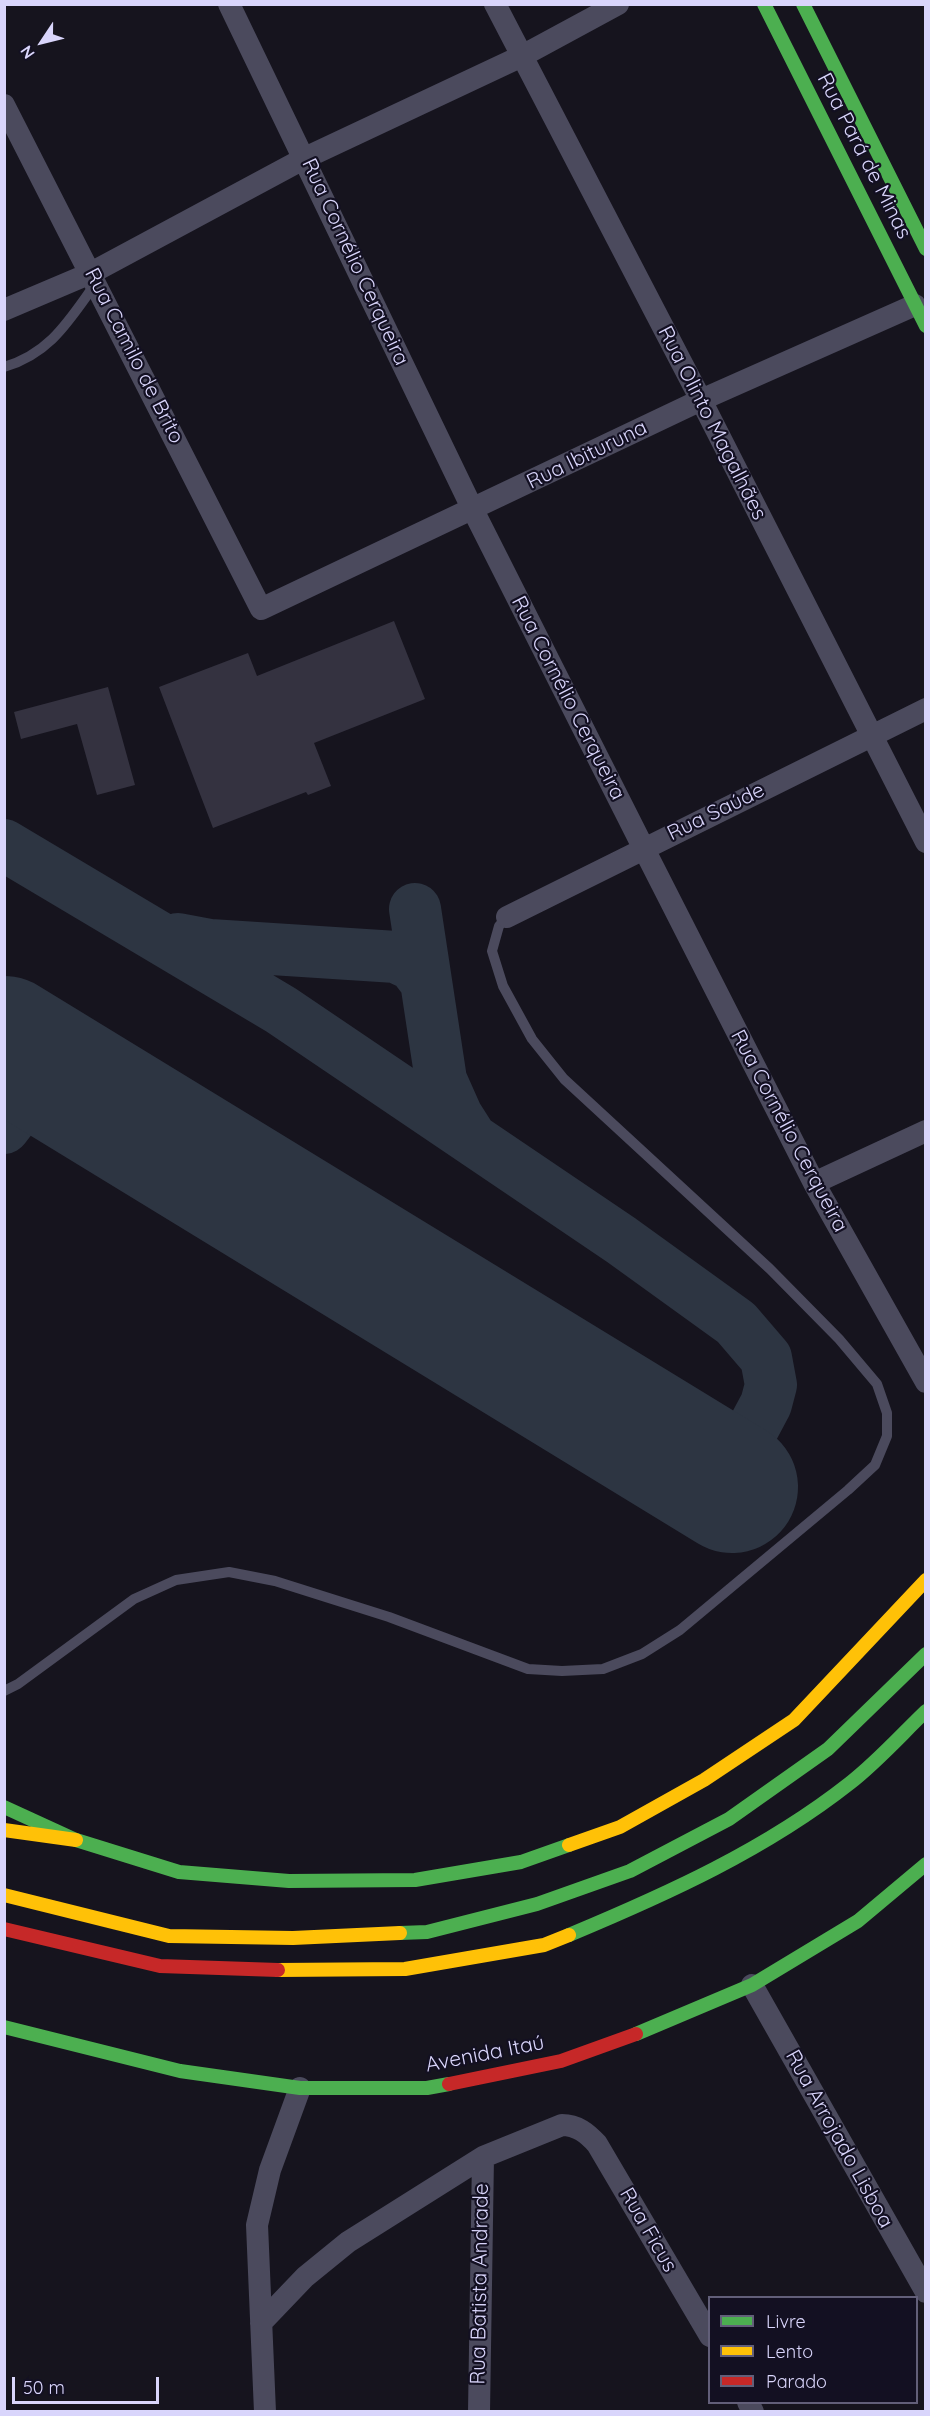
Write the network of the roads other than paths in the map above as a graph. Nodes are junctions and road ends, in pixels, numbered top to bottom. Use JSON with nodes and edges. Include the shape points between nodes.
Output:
{"nodes":[{"id":1,"x":229,"y":4,"type":"edge"},
{"id":2,"x":495,"y":4,"type":"edge"},
{"id":3,"x":618,"y":4,"type":"edge"},
{"id":4,"x":765,"y":4,"type":"edge"},
{"id":5,"x":803,"y":4,"type":"edge"},
{"id":6,"x":522,"y":56,"type":"junction"},
{"id":7,"x":4,"y":105,"type":"edge"},
{"id":8,"x":305,"y":158,"type":"junction"},
{"id":9,"x":926,"y":249,"type":"edge"},
{"id":10,"x":94,"y":278,"type":"junction"},
{"id":11,"x":915,"y":305,"type":"junction"},
{"id":12,"x":4,"y":310,"type":"edge"},
{"id":13,"x":926,"y":326,"type":"edge"},
{"id":14,"x":4,"y":367,"type":"edge"},
{"id":15,"x":701,"y":400,"type":"junction"},
{"id":16,"x":473,"y":510,"type":"junction"},
{"id":17,"x":261,"y":609,"type":"joint"},
{"id":18,"x":926,"y":709,"type":"edge"},
{"id":19,"x":871,"y":737,"type":"junction"},
{"id":20,"x":926,"y":842,"type":"edge"},
{"id":21,"x":643,"y":847,"type":"junction"},
{"id":22,"x":507,"y":917,"type":"joint"},
{"id":23,"x":926,"y":1131,"type":"edge"},
{"id":24,"x":814,"y":1183,"type":"junction"},
{"id":25,"x":926,"y":1382,"type":"edge"},
{"id":26,"x":926,"y":1580,"type":"edge"},
{"id":27,"x":926,"y":1654,"type":"edge"},
{"id":28,"x":4,"y":1691,"type":"edge"},
{"id":29,"x":926,"y":1711,"type":"edge"},
{"id":30,"x":4,"y":1807,"type":"edge"},
{"id":31,"x":4,"y":1830,"type":"edge"},
{"id":32,"x":76,"y":1840,"type":"junction"},
{"id":33,"x":926,"y":1864,"type":"edge"},
{"id":34,"x":4,"y":1895,"type":"edge"},
{"id":35,"x":4,"y":1929,"type":"edge"},
{"id":36,"x":752,"y":1985,"type":"junction"},
{"id":37,"x":4,"y":2027,"type":"edge"},
{"id":38,"x":300,"y":2088,"type":"junction"},
{"id":39,"x":483,"y":2157,"type":"junction"},
{"id":40,"x":926,"y":2292,"type":"edge"},
{"id":41,"x":261,"y":2323,"type":"junction"},
{"id":42,"x":708,"y":2333,"type":"edge"},
{"id":43,"x":265,"y":2412,"type":"edge"},
{"id":44,"x":479,"y":2412,"type":"edge"}],
"edges":[{"from":1,"to":8,"type":"street","name":"Rua Cornélio Cerqueira"},
{"from":2,"to":6,"type":"street","name":"Rua Olinto Magalhães"},
{"from":3,"to":6,"type":"street"},
{"from":4,"to":11,"type":"main road","name":"Rua Pará de Minas"},
{"from":5,"to":9,"type":"main road","name":"Rua Pará de Minas"},
{"from":6,"to":8,"type":"street"},
{"from":6,"to":15,"type":"street","name":"Rua Olinto Magalhães"},
{"from":7,"to":10,"type":"street","name":"Rua Camilo de Brito"},
{"from":8,"to":10,"type":"street"},
{"from":8,"to":16,"type":"street","name":"Rua Cornélio Cerqueira"},
{"from":10,"to":12,"type":"street"},
{"from":10,"to":14,"type":"lane","via":[[57,336],[26,361]]},
{"from":10,"to":17,"type":"street","name":"Rua Camilo de Brito"},
{"from":11,"to":13,"type":"main road","name":"Rua Pará de Minas"},
{"from":11,"to":15,"type":"street","name":"Rua Ibituruna"},
{"from":15,"to":16,"type":"street","name":"Rua Ibituruna"},
{"from":15,"to":19,"type":"street","name":"Rua Olinto Magalhães"},
{"from":16,"to":17,"type":"street","name":"Rua Ibituruna"},
{"from":16,"to":21,"type":"street","name":"Rua Cornélio Cerqueira"},
{"from":18,"to":19,"type":"street","name":"Rua Saúde"},
{"from":19,"to":20,"type":"street","name":"Rua Olinto Magalhães"},
{"from":19,"to":21,"type":"street","name":"Rua Saúde"},
{"from":21,"to":22,"type":"street","name":"Rua Saúde"},
{"from":21,"to":24,"type":"street","name":"Rua Cornélio Cerqueira"},
{"from":22,"to":28,"type":"lane","via":[[499,926],[492,951],[507,996],[532,1039],[564,1079],[770,1269],[877,1384],[888,1413],[887,1436],[875,1465],[680,1629],[642,1654],[603,1669],[528,1669],[389,1617],[275,1581],[229,1572],[176,1580],[134,1599]]},
{"from":23,"to":24,"type":"street"},
{"from":24,"to":25,"type":"street","name":"Rua Cornélio Cerqueira"},
{"from":26,"to":32,"type":"main road","via":[[794,1720],[704,1780],[620,1827],[521,1862],[415,1880],[289,1881],[179,1872]]},
{"from":27,"to":34,"type":"main road","via":[[828,1749],[729,1819],[630,1871],[537,1904],[427,1932],[293,1938],[169,1936]]},
{"from":29,"to":35,"type":"main road","via":[[850,1783],[748,1852],[648,1902],[544,1945],[405,1969],[270,1970],[160,1966]]},
{"from":30,"to":32,"type":"main road"},
{"from":31,"to":32,"type":"main road"},
{"from":33,"to":36,"type":"main road","name":"Avenida Itaú","via":[[858,1921]]},
{"from":36,"to":38,"type":"main road","name":"Avenida Itaú","via":[[561,2061],[427,2088]]},
{"from":36,"to":40,"type":"street","name":"Rua Arrojado Lisboa"},
{"from":37,"to":38,"type":"main road","name":"Avenida Itaú","via":[[180,2071]]},
{"from":38,"to":41,"type":"street","via":[[270,2170],[257,2225]]},
{"from":39,"to":41,"type":"street","via":[[348,2242],[305,2277]]},
{"from":39,"to":42,"type":"street","name":"Rua Ficus","via":[[562,2125],[580,2129],[597,2144]]},
{"from":39,"to":44,"type":"street","name":"Rua Batista Andrade"},
{"from":41,"to":43,"type":"street"}]}
